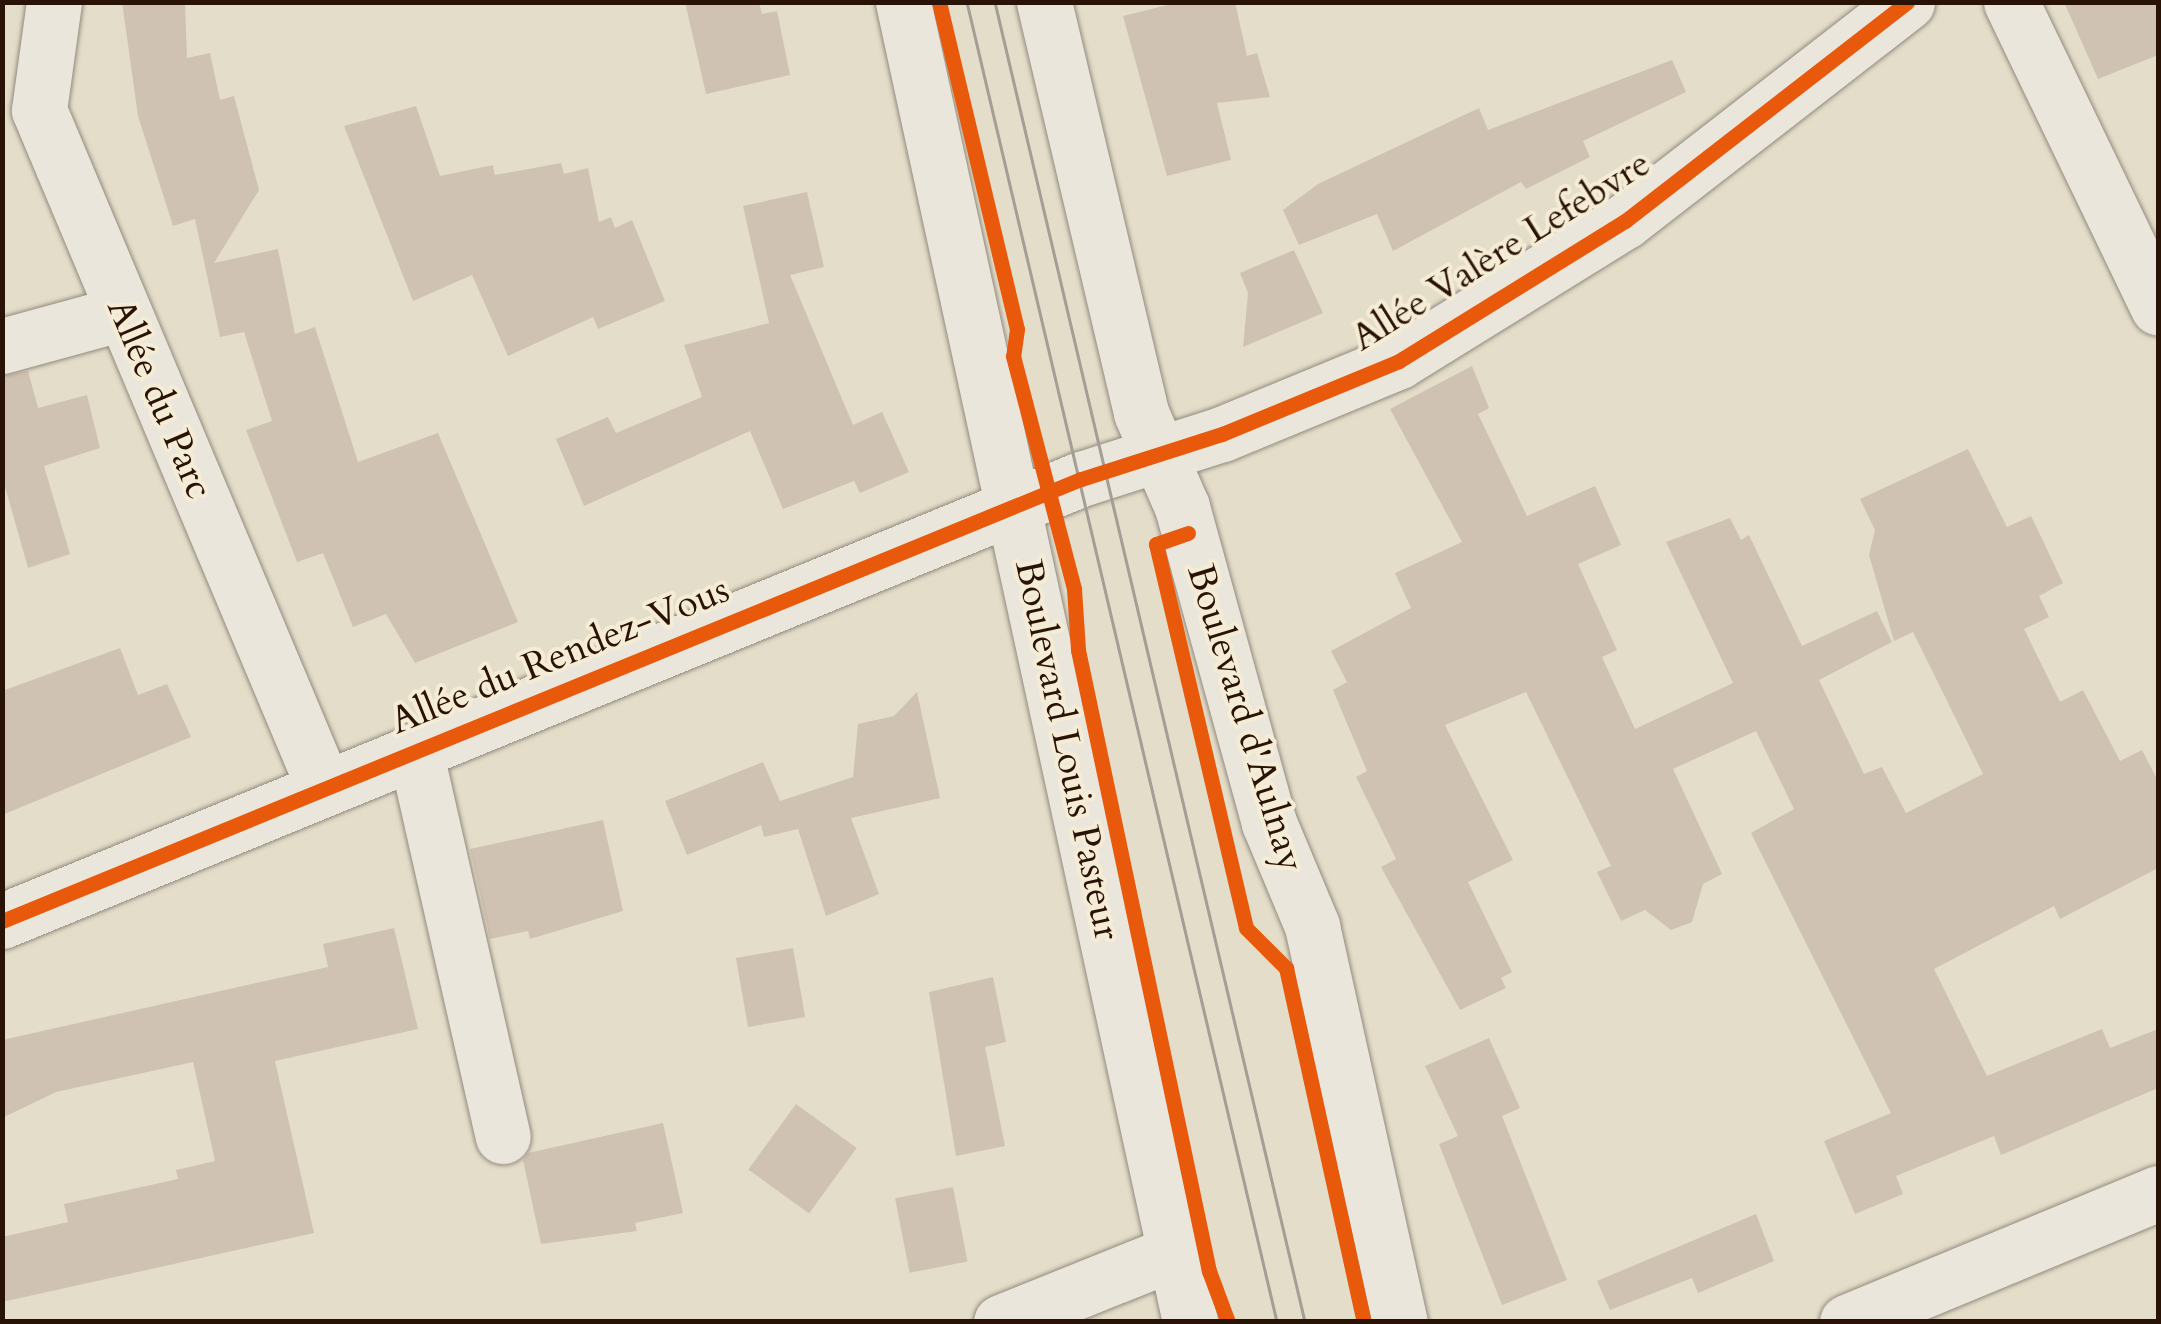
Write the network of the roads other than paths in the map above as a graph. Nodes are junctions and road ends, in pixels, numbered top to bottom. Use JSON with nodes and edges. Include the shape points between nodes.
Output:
{"nodes":[{"id":1,"x":54,"y":2,"type":"edge"},
{"id":2,"x":904,"y":2,"type":"edge"},
{"id":3,"x":1044,"y":2,"type":"edge"},
{"id":4,"x":1907,"y":2,"type":"edge"},
{"id":5,"x":2011,"y":2,"type":"edge"},
{"id":6,"x":2158,"y":307,"type":"edge"},
{"id":7,"x":122,"y":313,"type":"junction"},
{"id":8,"x":2,"y":346,"type":"edge"},
{"id":9,"x":1153,"y":458,"type":"junction"},
{"id":10,"x":1016,"y":506,"type":"junction"},
{"id":11,"x":415,"y":750,"type":"junction"},
{"id":12,"x":324,"y":788,"type":"junction"},
{"id":13,"x":2,"y":921,"type":"edge"},
{"id":14,"x":503,"y":1136,"type":"dead end"},
{"id":15,"x":2158,"y":1193,"type":"edge"},
{"id":16,"x":1174,"y":1252,"type":"junction"},
{"id":17,"x":1001,"y":1322,"type":"edge"},
{"id":18,"x":1190,"y":1322,"type":"edge"},
{"id":19,"x":1400,"y":1322,"type":"edge"},
{"id":20,"x":1847,"y":1322,"type":"edge"}],
"edges":[{"from":1,"to":7,"type":"street","name":"Allée du Parc","via":[[39,110]]},
{"from":2,"to":10,"type":"street","name":"Boulevard Louis Pasteur"},
{"from":3,"to":9,"type":"street","name":"Boulevard d'Aulnay"},
{"from":4,"to":9,"type":"street","name":"Allée Valère Lefebvre","via":[[1626,221],[1398,361]]},
{"from":5,"to":6,"type":"street"},
{"from":7,"to":8,"type":"street"},
{"from":7,"to":12,"type":"street","name":"Allée du Parc"},
{"from":9,"to":10,"type":"street","name":"Allée du Rendez-Vous"},
{"from":9,"to":19,"type":"street","name":"Boulevard d'Aulnay","via":[[1269,823],[1312,926]]},
{"from":10,"to":11,"type":"street","name":"Allée du Rendez-Vous"},
{"from":10,"to":16,"type":"street","name":"Boulevard Louis Pasteur"},
{"from":11,"to":12,"type":"street","name":"Allée du Rendez-Vous"},
{"from":11,"to":14,"type":"street"},
{"from":12,"to":13,"type":"street","name":"Allée du Rendez-Vous"},
{"from":15,"to":20,"type":"street"},
{"from":16,"to":17,"type":"street"},
{"from":16,"to":18,"type":"street","name":"Boulevard Louis Pasteur"}]}
